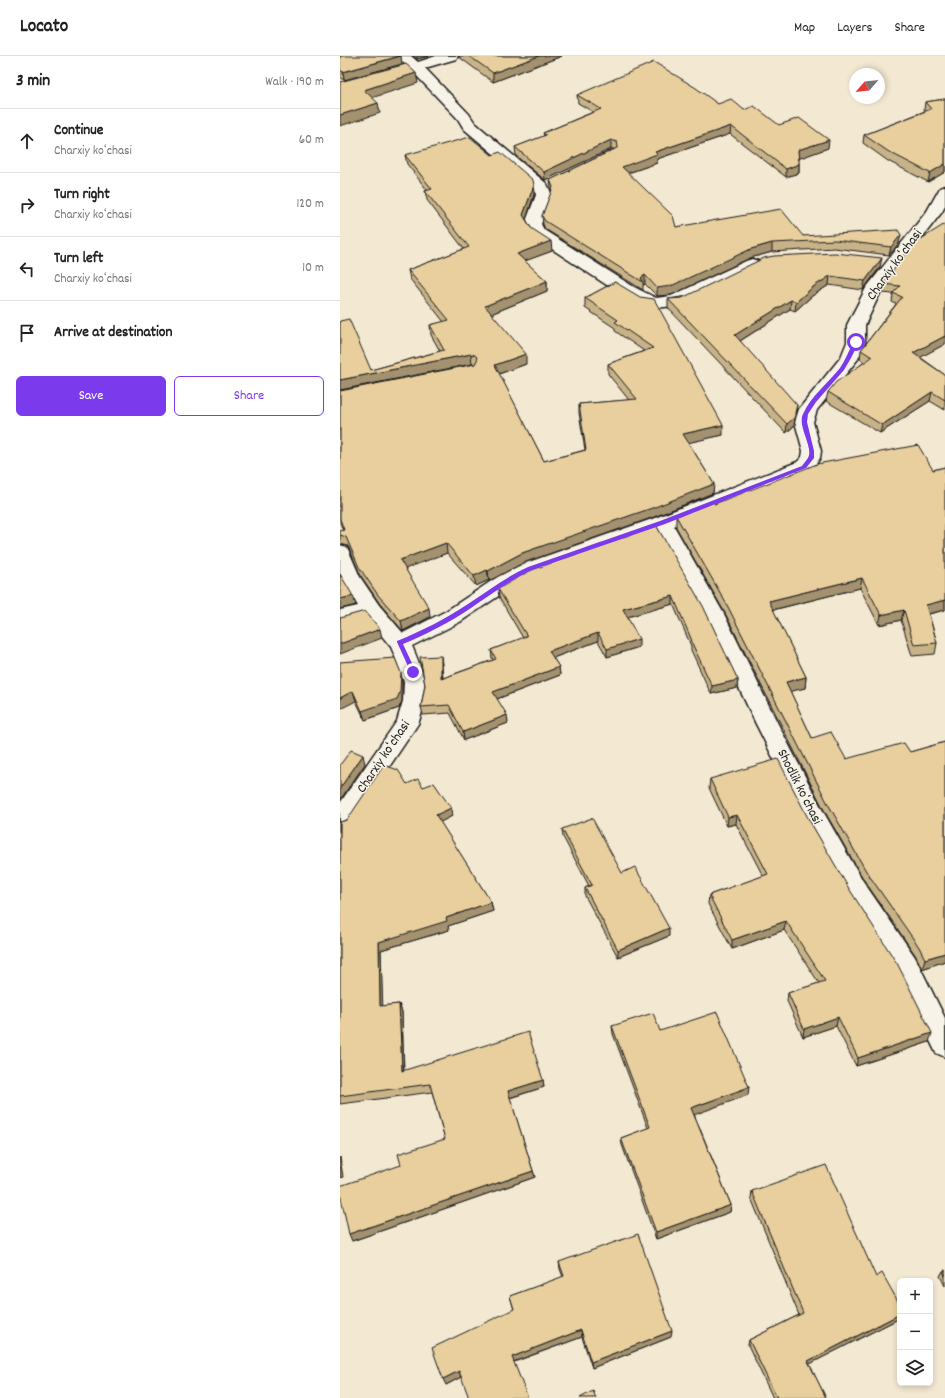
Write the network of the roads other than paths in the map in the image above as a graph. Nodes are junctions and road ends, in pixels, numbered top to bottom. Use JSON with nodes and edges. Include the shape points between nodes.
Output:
{"nodes":[{"id":1,"x":403,"y":56,"type":"edge"},
{"id":2,"x":452,"y":56,"type":"edge"},
{"id":3,"x":416,"y":67,"type":"junction"},
{"id":4,"x":389,"y":74,"type":"edge"},
{"id":5,"x":945,"y":191,"type":"edge"},
{"id":6,"x":940,"y":215,"type":"edge"},
{"id":7,"x":767,"y":259,"type":"edge"},
{"id":8,"x":662,"y":523,"type":"junction"},
{"id":9,"x":340,"y":552,"type":"edge"},
{"id":10,"x":372,"y":610,"type":"junction"},
{"id":11,"x":340,"y":618,"type":"edge"},
{"id":12,"x":400,"y":642,"type":"junction"},
{"id":13,"x":340,"y":821,"type":"edge"},
{"id":14,"x":945,"y":1045,"type":"edge"}],
"edges":[{"from":1,"to":3,"type":"street"},
{"from":2,"to":3,"type":"street"},
{"from":3,"to":4,"type":"street"},
{"from":3,"to":7,"type":"street","via":[[464,117],[469,126],[542,187],[544,195],[533,224],[538,233],[646,301],[675,301]]},
{"from":5,"to":6,"type":"street","name":"Charxiy koʻchasi"},
{"from":6,"to":8,"type":"street","name":"Charxiy koʻchasi","via":[[888,261],[856,326],[856,342],[849,358],[814,400],[806,414],[804,422],[812,451],[809,463]]},
{"from":8,"to":12,"type":"street","name":"Charxiy koʻchasi","via":[[511,577],[430,630]]},
{"from":8,"to":14,"type":"street","name":"Shodlik koʻchasi","via":[[714,614],[816,820],[855,888],[906,965]]},
{"from":9,"to":10,"type":"street","via":[[351,579]]},
{"from":10,"to":11,"type":"street"},
{"from":10,"to":12,"type":"street"},
{"from":12,"to":13,"type":"street","name":"Charxiy koʻchasi","via":[[413,672],[416,688],[414,708],[408,724]]}]}
